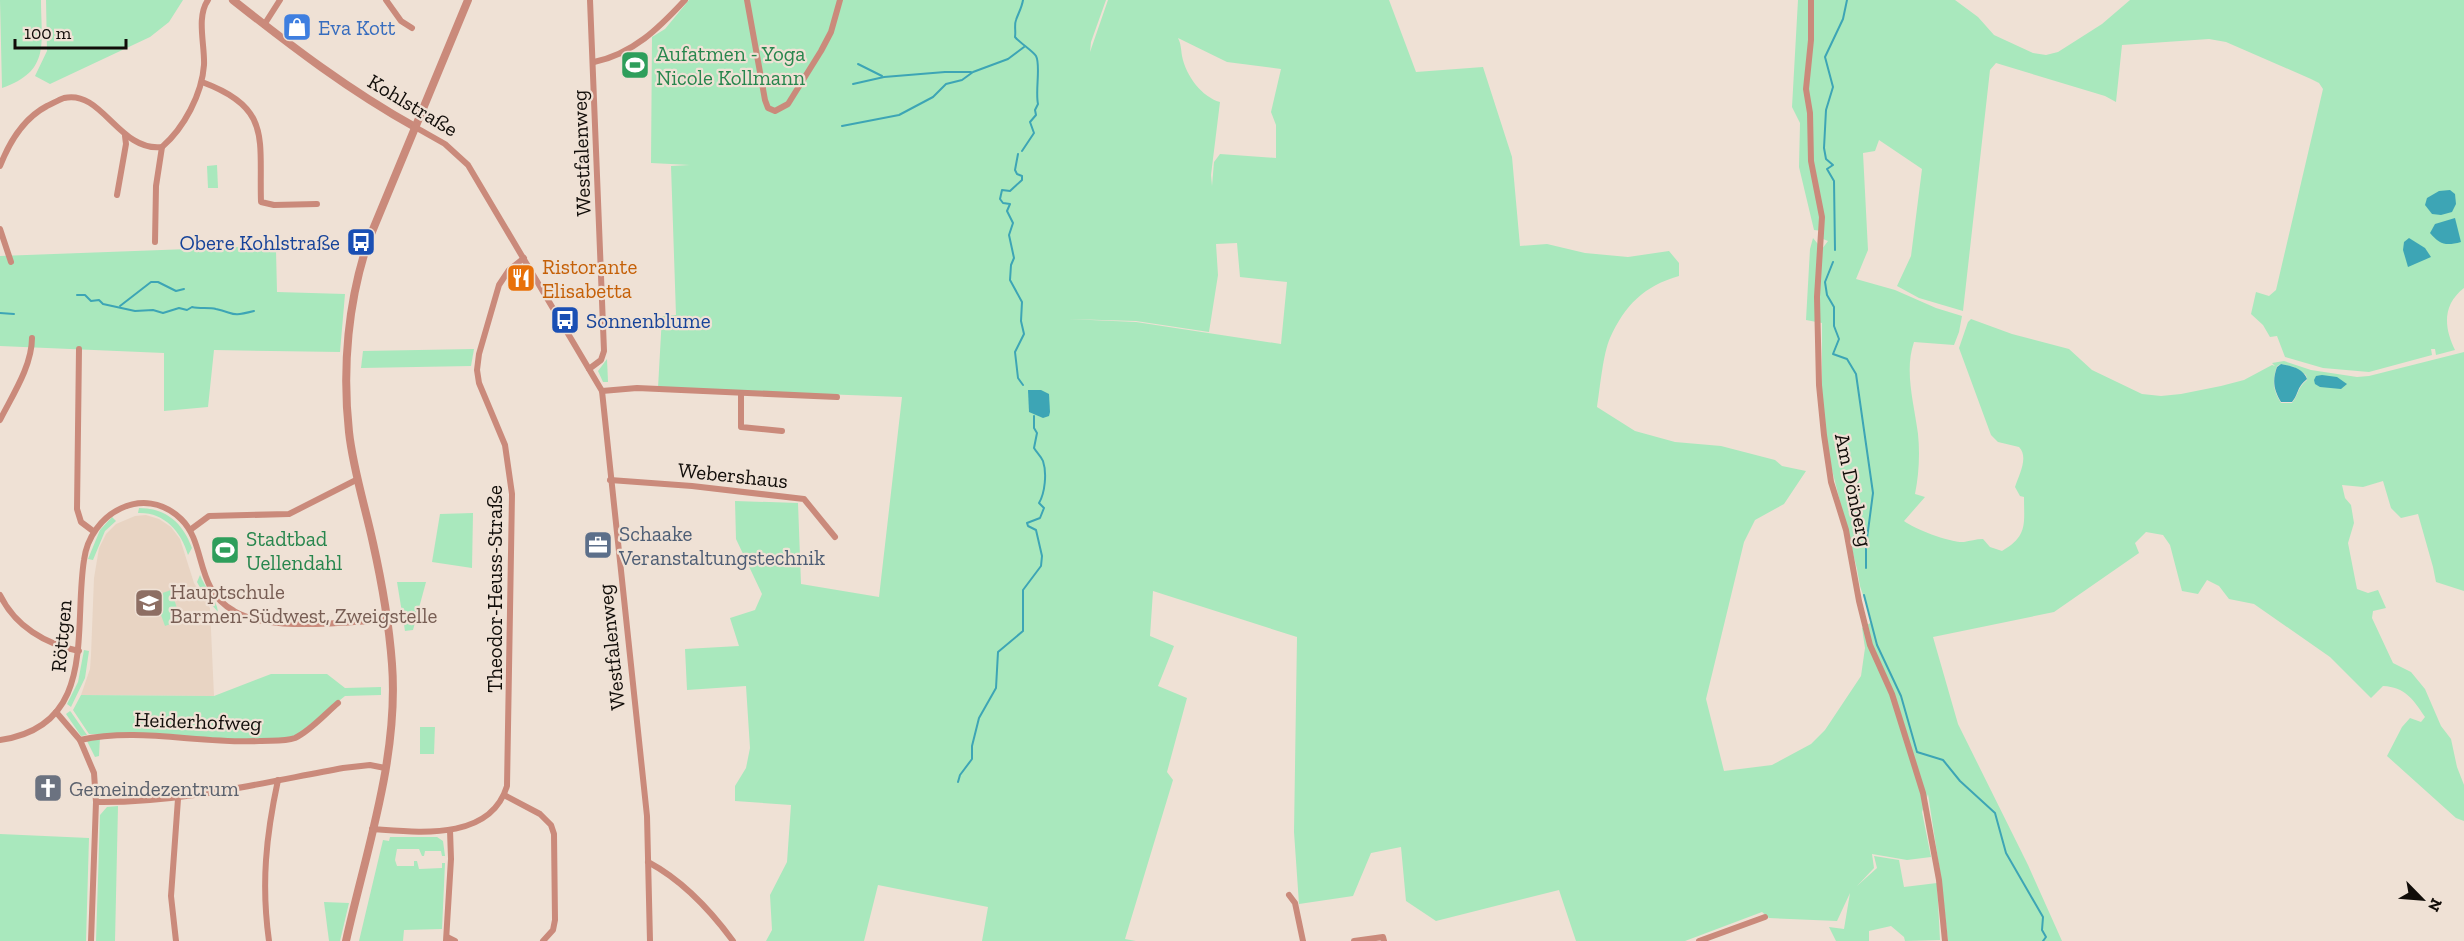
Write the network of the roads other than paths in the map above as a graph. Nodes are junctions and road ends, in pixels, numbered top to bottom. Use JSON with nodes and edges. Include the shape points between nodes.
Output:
{"nodes":[{"id":1,"x":202,"y":0,"type":"edge"},
{"id":2,"x":208,"y":0,"type":"edge"},
{"id":3,"x":233,"y":0,"type":"edge"},
{"id":4,"x":280,"y":0,"type":"edge"},
{"id":5,"x":386,"y":0,"type":"edge"},
{"id":6,"x":468,"y":0,"type":"edge"},
{"id":7,"x":590,"y":0,"type":"edge"},
{"id":8,"x":685,"y":0,"type":"edge"},
{"id":9,"x":747,"y":0,"type":"edge"},
{"id":10,"x":840,"y":0,"type":"edge"},
{"id":11,"x":1811,"y":0,"type":"edge"},
{"id":12,"x":202,"y":10,"type":"junction"},
{"id":13,"x":264,"y":25,"type":"junction"},
{"id":14,"x":412,"y":28,"type":"dead end"},
{"id":15,"x":594,"y":62,"type":"junction"},
{"id":16,"x":202,"y":82,"type":"junction"},
{"id":17,"x":415,"y":127,"type":"junction"},
{"id":18,"x":125,"y":136,"type":"junction"},
{"id":19,"x":162,"y":147,"type":"junction"},
{"id":20,"x":0,"y":166,"type":"edge"},
{"id":21,"x":117,"y":195,"type":"dead end"},
{"id":22,"x":317,"y":204,"type":"dead end"},
{"id":23,"x":0,"y":229,"type":"edge"},
{"id":24,"x":155,"y":242,"type":"dead end"},
{"id":25,"x":524,"y":258,"type":"junction"},
{"id":26,"x":10,"y":262,"type":"dead end"},
{"id":27,"x":32,"y":338,"type":"dead end"},
{"id":28,"x":79,"y":349,"type":"dead end"},
{"id":29,"x":590,"y":369,"type":"junction"},
{"id":30,"x":602,"y":391,"type":"junction"},
{"id":31,"x":741,"y":393,"type":"junction"},
{"id":32,"x":837,"y":397,"type":"dead end"},
{"id":33,"x":0,"y":420,"type":"edge"},
{"id":34,"x":782,"y":431,"type":"dead end"},
{"id":35,"x":358,"y":478,"type":"junction"},
{"id":36,"x":610,"y":480,"type":"junction"},
{"id":37,"x":190,"y":530,"type":"junction"},
{"id":38,"x":93,"y":531,"type":"junction"},
{"id":39,"x":835,"y":537,"type":"dead end"},
{"id":40,"x":0,"y":595,"type":"edge"},
{"id":41,"x":386,"y":620,"type":"junction"},
{"id":42,"x":79,"y":651,"type":"junction"},
{"id":43,"x":338,"y":703,"type":"dead end"},
{"id":44,"x":56,"y":712,"type":"junction"},
{"id":45,"x":0,"y":740,"type":"edge"},
{"id":46,"x":80,"y":740,"type":"junction"},
{"id":47,"x":385,"y":768,"type":"junction"},
{"id":48,"x":278,"y":780,"type":"junction"},
{"id":49,"x":504,"y":795,"type":"junction"},
{"id":50,"x":178,"y":799,"type":"junction"},
{"id":51,"x":96,"y":802,"type":"junction"},
{"id":52,"x":372,"y":829,"type":"junction"},
{"id":53,"x":450,"y":830,"type":"junction"},
{"id":54,"x":648,"y":862,"type":"junction"},
{"id":55,"x":1289,"y":895,"type":"dead end"},
{"id":56,"x":1765,"y":917,"type":"dead end"},
{"id":57,"x":446,"y":939,"type":"edge"},
{"id":58,"x":91,"y":941,"type":"edge"},
{"id":59,"x":176,"y":941,"type":"edge"},
{"id":60,"x":269,"y":941,"type":"edge"},
{"id":61,"x":346,"y":941,"type":"edge"},
{"id":62,"x":455,"y":941,"type":"edge"},
{"id":63,"x":543,"y":941,"type":"edge"},
{"id":64,"x":650,"y":941,"type":"edge"},
{"id":65,"x":733,"y":941,"type":"edge"},
{"id":66,"x":1303,"y":941,"type":"edge"},
{"id":67,"x":1354,"y":941,"type":"edge"},
{"id":68,"x":1384,"y":941,"type":"edge"},
{"id":69,"x":1699,"y":941,"type":"edge"},
{"id":70,"x":1945,"y":941,"type":"edge"}],
"edges":[{"from":1,"to":12,"type":"street"},
{"from":2,"to":12,"type":"street"},
{"from":3,"to":13,"type":"street","name":"Kohlstraße"},
{"from":4,"to":13,"type":"street"},
{"from":5,"to":14,"type":"street","via":[[401,21]]},
{"from":6,"to":17,"type":"street"},
{"from":7,"to":15,"type":"street","name":"Westfalenweg"},
{"from":8,"to":15,"type":"street","via":[[641,43]]},
{"from":9,"to":10,"type":"street","via":[[765,100],[768,108],[775,111],[788,104],[821,51]]},
{"from":11,"to":70,"type":"street","name":"Am Dönberg","via":[[1806,89],[1811,161],[1822,217],[1816,297],[1826,447],[1870,645],[1895,703],[1923,792],[1940,880]]},
{"from":12,"to":16,"type":"street"},
{"from":13,"to":17,"type":"street","name":"Kohlstraße","via":[[328,73]]},
{"from":15,"to":29,"type":"street","name":"Westfalenweg","via":[[604,351],[601,360]]},
{"from":16,"to":19,"type":"street","via":[[191,108]]},
{"from":16,"to":22,"type":"street","via":[[241,102],[254,117],[259,135],[261,202]]},
{"from":17,"to":25,"type":"street","name":"Kohlstraße","via":[[446,144],[468,165]]},
{"from":17,"to":35,"type":"street","via":[[364,256],[349,327],[346,386],[349,433]]},
{"from":18,"to":19,"type":"street","via":[[141,146]]},
{"from":18,"to":20,"type":"street","via":[[95,107],[78,98],[63,98],[30,119],[10,144]]},
{"from":18,"to":21,"type":"street"},
{"from":19,"to":24,"type":"street","via":[[156,186]]},
{"from":23,"to":26,"type":"street"},
{"from":25,"to":29,"type":"street","name":"Kohlstraße"},
{"from":25,"to":49,"type":"street","name":"Theodor-Heuss-Straße","via":[[509,270],[500,285],[477,370],[505,445],[512,494],[510,748]]},
{"from":27,"to":33,"type":"street","via":[[24,370]]},
{"from":28,"to":38,"type":"street","via":[[77,509],[81,522]]},
{"from":29,"to":30,"type":"street","name":"Westfalenweg"},
{"from":30,"to":31,"type":"street","via":[[637,388]]},
{"from":30,"to":36,"type":"street","name":"Westfalenweg"},
{"from":31,"to":32,"type":"street"},
{"from":31,"to":34,"type":"street","via":[[741,427]]},
{"from":35,"to":37,"type":"street","via":[[289,514],[209,516]]},
{"from":35,"to":41,"type":"street"},
{"from":36,"to":39,"type":"street","name":"Webershaus","via":[[804,499]]},
{"from":36,"to":54,"type":"street","name":"Westfalenweg","via":[[647,816]]},
{"from":37,"to":38,"type":"street","name":"Röttgen","via":[[166,508],[132,504],[113,511]]},
{"from":37,"to":41,"type":"street","name":"Röttgen","via":[[207,583],[221,602],[248,618],[277,623]]},
{"from":38,"to":42,"type":"street","name":"Röttgen","via":[[84,560]]},
{"from":40,"to":42,"type":"street","via":[[16,621],[61,648]]},
{"from":41,"to":47,"type":"street","via":[[393,667]]},
{"from":42,"to":44,"type":"street","name":"Röttgen","via":[[73,683]]},
{"from":43,"to":46,"type":"street","name":"Heiderhofweg","via":[[288,740],[230,742],[164,735],[101,735]]},
{"from":44,"to":45,"type":"street","name":"Röttgen","via":[[29,734]]},
{"from":44,"to":46,"type":"street"},
{"from":46,"to":51,"type":"street","via":[[94,773]]},
{"from":47,"to":48,"type":"street","via":[[343,768]]},
{"from":47,"to":52,"type":"street"},
{"from":48,"to":50,"type":"street"},
{"from":48,"to":60,"type":"street","via":[[265,851]]},
{"from":49,"to":53,"type":"street","via":[[493,811],[478,821]]},
{"from":49,"to":63,"type":"street","via":[[546,818],[554,834],[555,920],[553,930]]},
{"from":50,"to":51,"type":"street"},
{"from":50,"to":59,"type":"street","via":[[171,896]]},
{"from":51,"to":58,"type":"street"},
{"from":52,"to":53,"type":"street","via":[[414,833]]},
{"from":52,"to":61,"type":"street"},
{"from":53,"to":57,"type":"street"},
{"from":54,"to":64,"type":"street","name":"Westfalenweg"},
{"from":54,"to":65,"type":"street","via":[[687,891]]},
{"from":55,"to":66,"type":"street","via":[[1295,903]]},
{"from":56,"to":69,"type":"street"},
{"from":57,"to":62,"type":"street"},
{"from":67,"to":68,"type":"street","via":[[1383,937]]}]}
